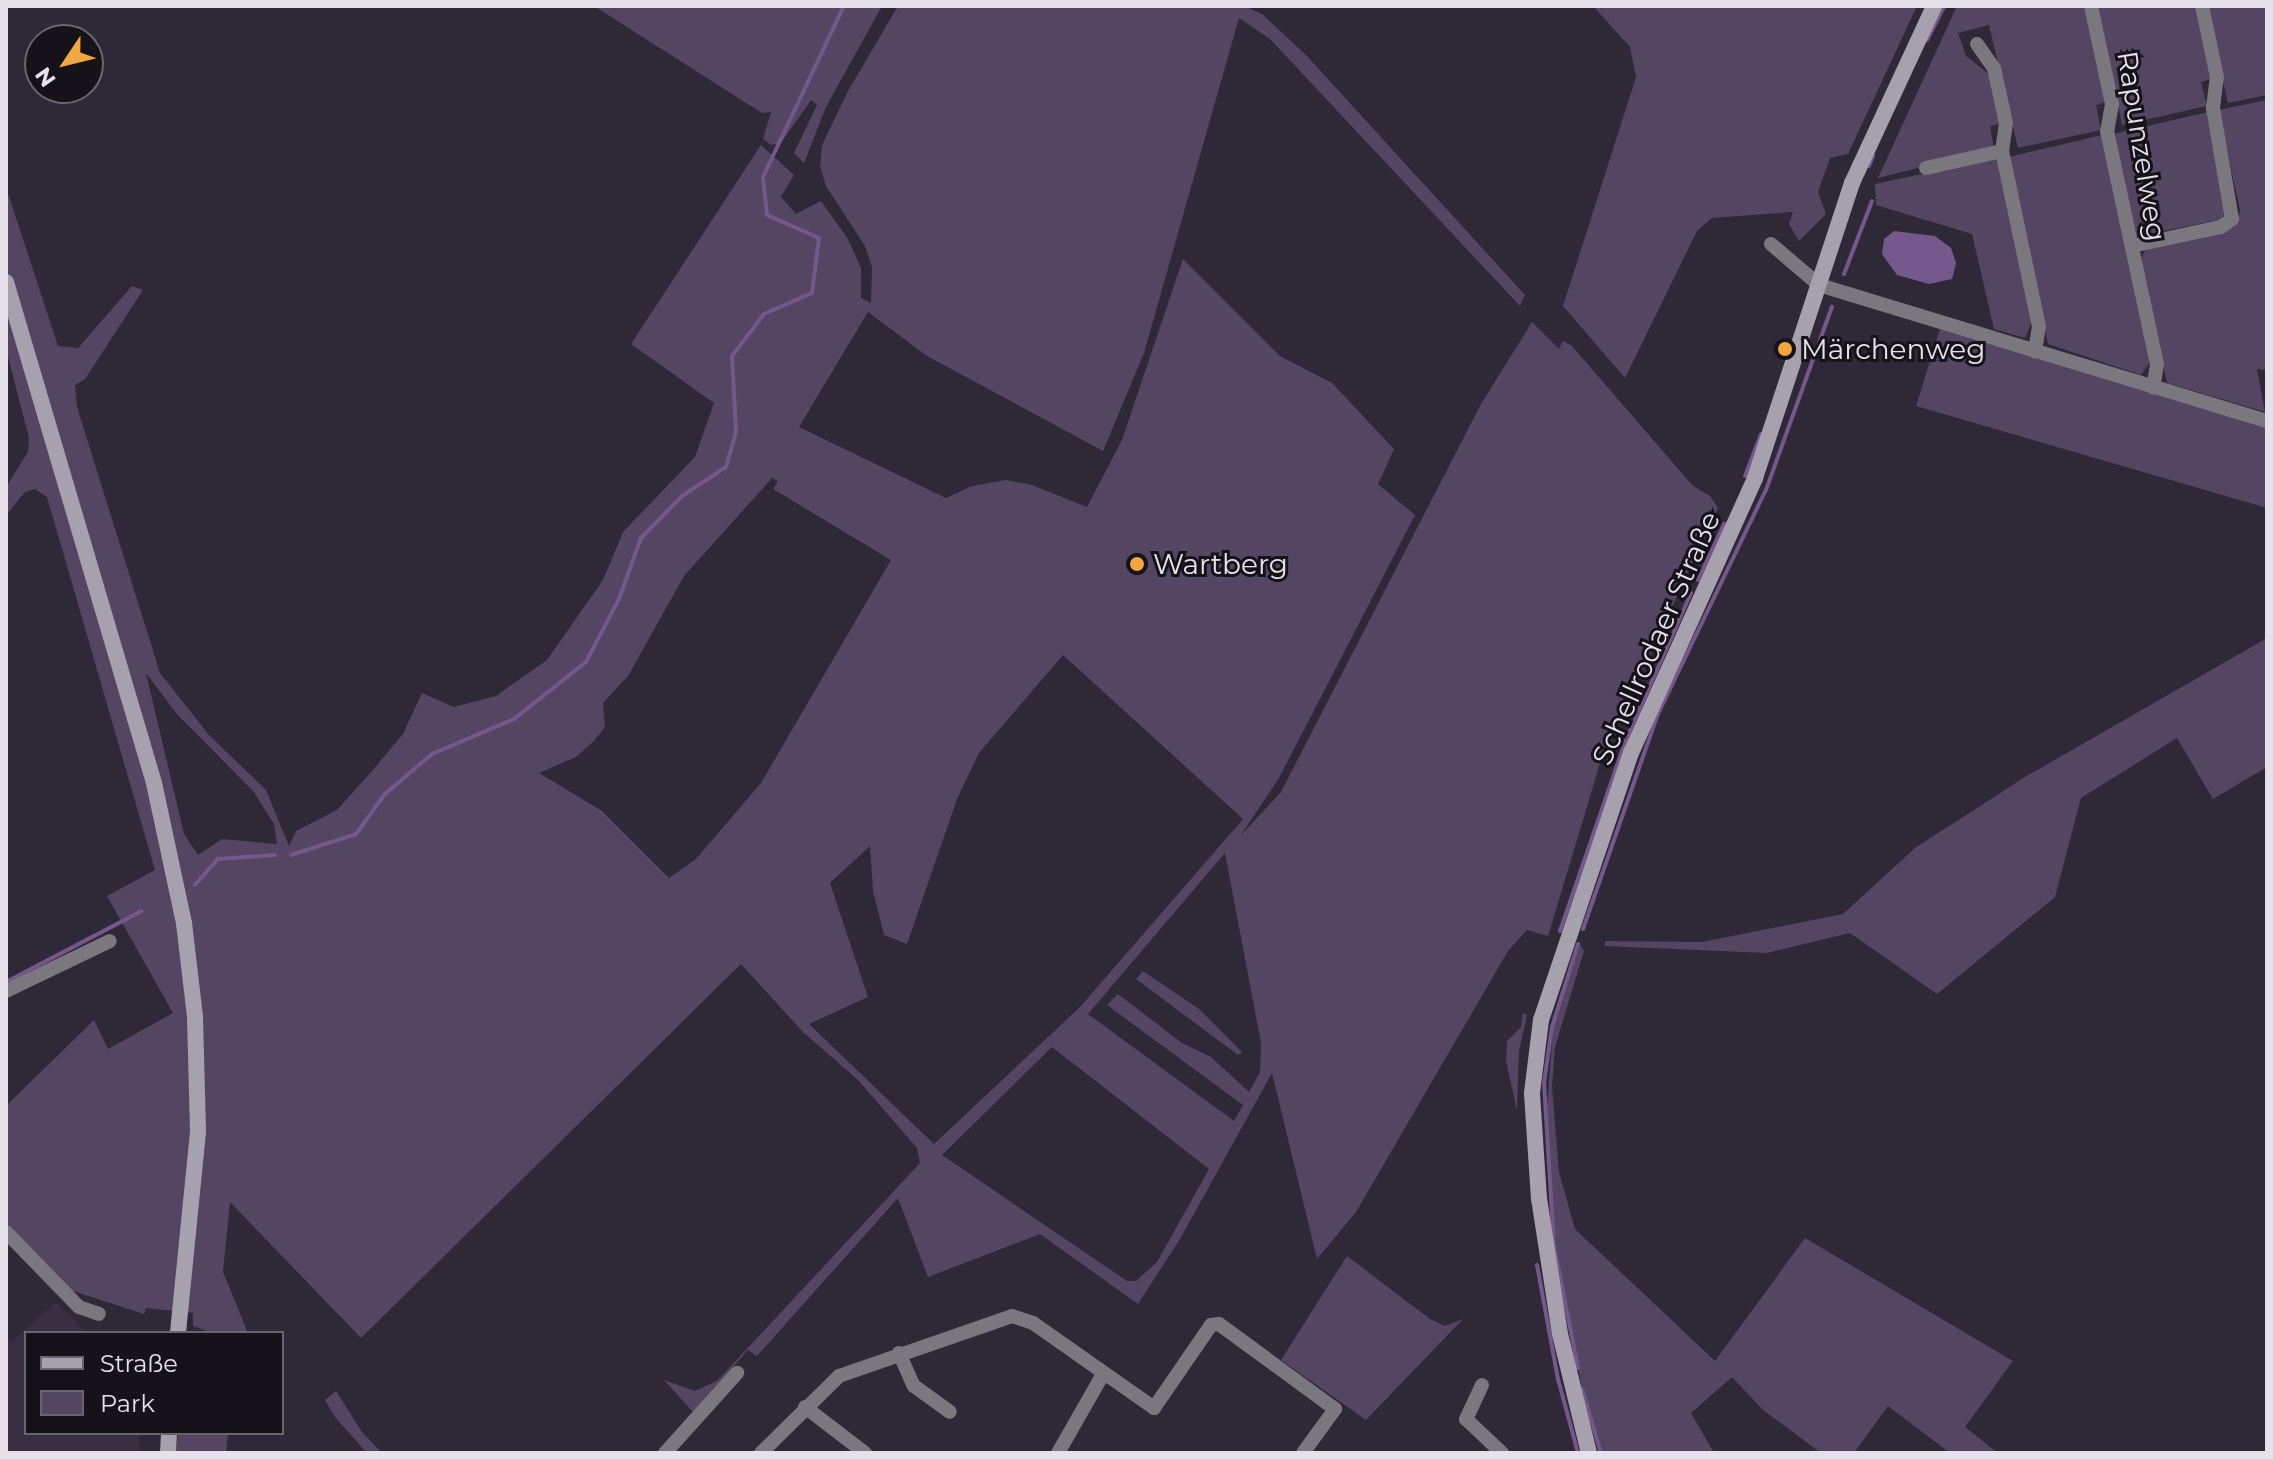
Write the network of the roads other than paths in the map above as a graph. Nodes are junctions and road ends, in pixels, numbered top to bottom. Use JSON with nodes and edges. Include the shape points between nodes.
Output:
{"nodes":[{"id":1,"x":1934,"y":6,"type":"edge"},
{"id":2,"x":2091,"y":6,"type":"edge"},
{"id":3,"x":2202,"y":6,"type":"edge"},
{"id":4,"x":1977,"y":44,"type":"dead end"},
{"id":5,"x":2002,"y":151,"type":"junction"},
{"id":6,"x":1926,"y":168,"type":"dead end"},
{"id":7,"x":1771,"y":244,"type":"dead end"},
{"id":8,"x":2132,"y":246,"type":"junction"},
{"id":9,"x":6,"y":282,"type":"edge"},
{"id":10,"x":1819,"y":285,"type":"junction"},
{"id":11,"x":2035,"y":352,"type":"junction"},
{"id":12,"x":2153,"y":388,"type":"junction"},
{"id":13,"x":2267,"y":421,"type":"edge"},
{"id":14,"x":110,"y":941,"type":"dead end"},
{"id":15,"x":6,"y":991,"type":"edge"},
{"id":16,"x":6,"y":1232,"type":"edge"},
{"id":17,"x":99,"y":1314,"type":"dead end"},
{"id":18,"x":178,"y":1331,"type":"edge"},
{"id":19,"x":899,"y":1353,"type":"junction"},
{"id":20,"x":737,"y":1373,"type":"dead end"},
{"id":21,"x":1103,"y":1374,"type":"junction"},
{"id":22,"x":1482,"y":1385,"type":"dead end"},
{"id":23,"x":805,"y":1407,"type":"junction"},
{"id":24,"x":950,"y":1412,"type":"dead end"},
{"id":25,"x":665,"y":1453,"type":"edge"},
{"id":26,"x":761,"y":1453,"type":"edge"},
{"id":27,"x":865,"y":1453,"type":"edge"},
{"id":28,"x":1058,"y":1453,"type":"edge"},
{"id":29,"x":1303,"y":1453,"type":"edge"},
{"id":30,"x":1502,"y":1453,"type":"edge"},
{"id":31,"x":1589,"y":1453,"type":"edge"}],
"edges":[{"from":1,"to":10,"type":"street","name":"Schellrodaer Straße","via":[[1870,135]]},
{"from":2,"to":8,"type":"street","name":"Rapunzelweg","via":[[2112,104],[2107,131]]},
{"from":3,"to":8,"type":"street","via":[[2217,77],[2213,108],[2232,219],[2221,227]]},
{"from":4,"to":5,"type":"street","via":[[1994,68],[2006,123]]},
{"from":5,"to":6,"type":"street"},
{"from":5,"to":11,"type":"street","via":[[2039,326]]},
{"from":7,"to":10,"type":"street"},
{"from":8,"to":12,"type":"street","name":"Rapunzelweg","via":[[2157,364]]},
{"from":9,"to":18,"type":"street","via":[[154,783],[184,923],[195,1016],[198,1132]]},
{"from":10,"to":11,"type":"street"},
{"from":10,"to":31,"type":"street","name":"Schellrodaer Straße","via":[[1755,478],[1631,753],[1541,1020],[1532,1093],[1539,1199],[1560,1334]]},
{"from":11,"to":12,"type":"street"},
{"from":12,"to":13,"type":"street"},
{"from":14,"to":15,"type":"street"},
{"from":16,"to":17,"type":"street","via":[[79,1307]]},
{"from":19,"to":21,"type":"street","via":[[1012,1316],[1033,1323]]},
{"from":19,"to":23,"type":"street","via":[[832,1380]]},
{"from":19,"to":24,"type":"street","via":[[914,1386]]},
{"from":20,"to":25,"type":"street"},
{"from":21,"to":28,"type":"street"},
{"from":21,"to":29,"type":"street","via":[[1154,1408],[1217,1323],[1335,1409]]},
{"from":22,"to":30,"type":"street","via":[[1466,1419]]},
{"from":23,"to":26,"type":"street"},
{"from":23,"to":27,"type":"street"}]}
